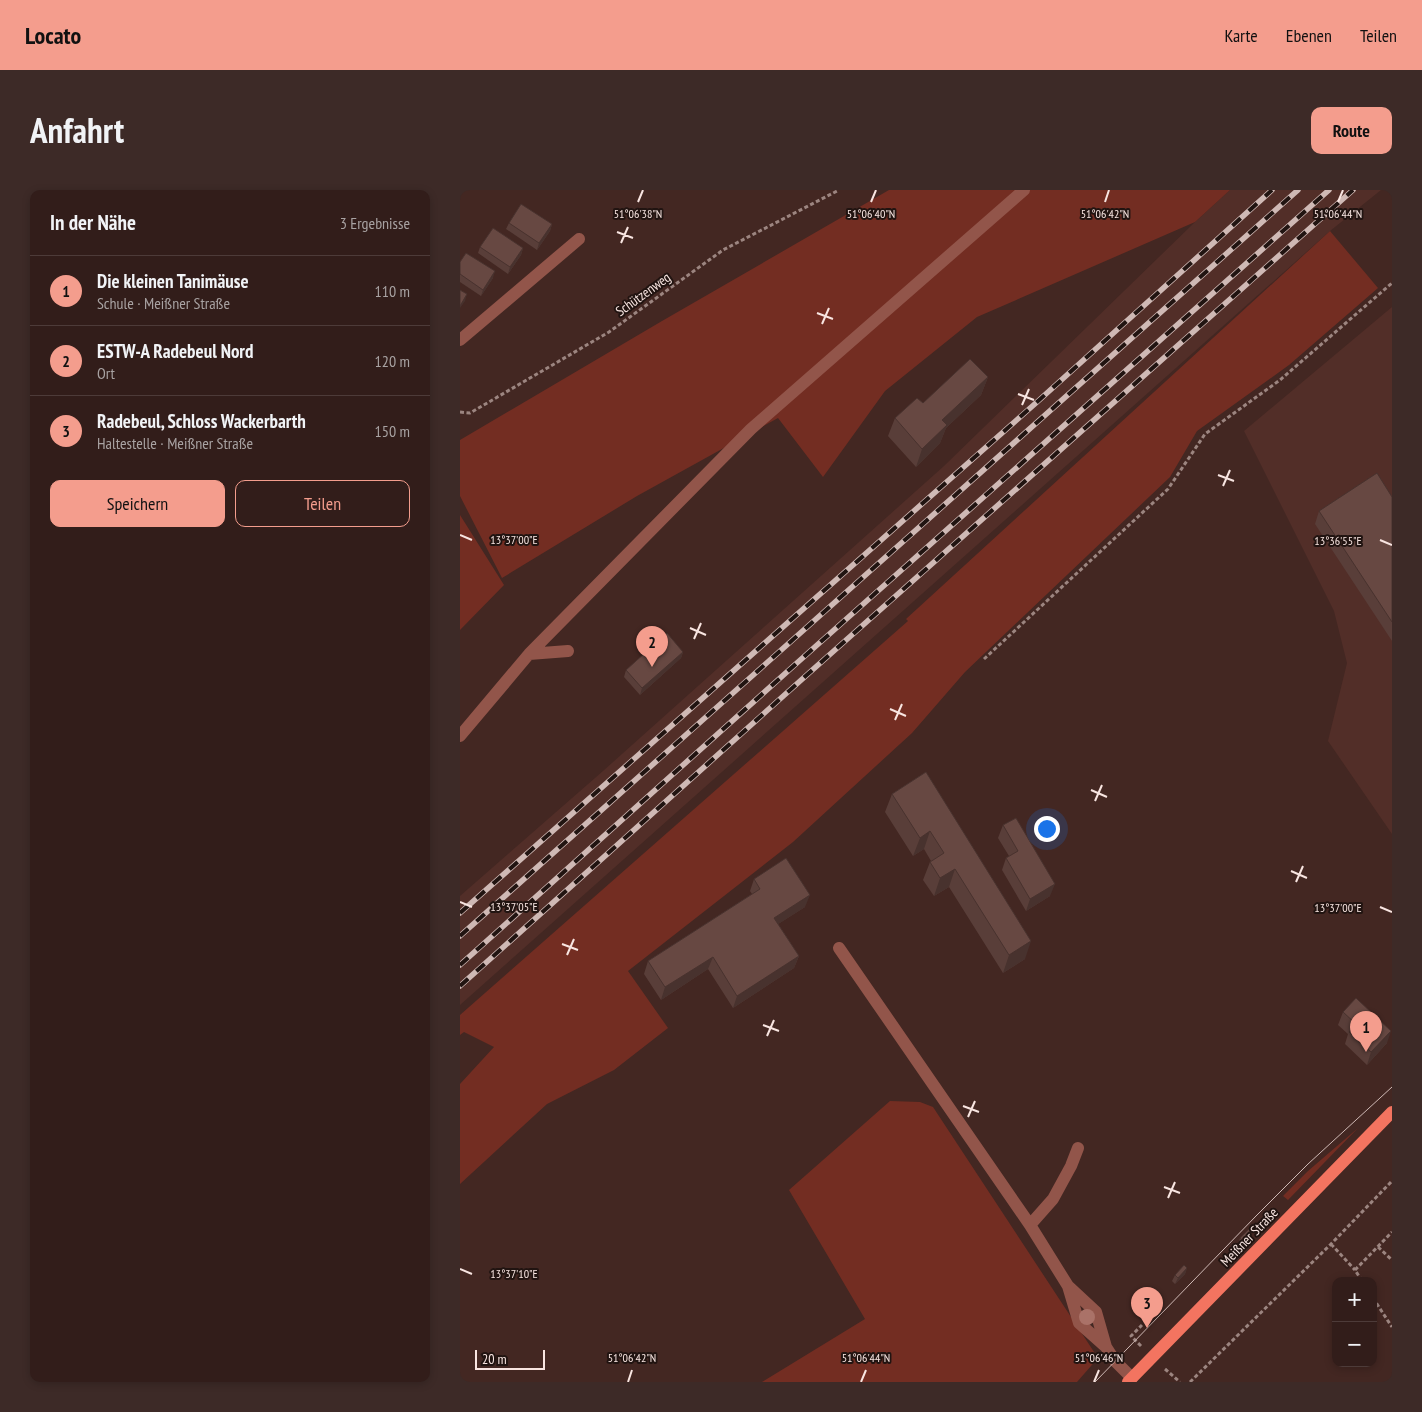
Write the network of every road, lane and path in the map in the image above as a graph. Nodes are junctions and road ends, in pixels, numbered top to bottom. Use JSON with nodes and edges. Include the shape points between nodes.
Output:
{"nodes":[{"id":1,"x":838,"y":190,"type":"edge"},
{"id":2,"x":1024,"y":190,"type":"edge"},
{"id":3,"x":579,"y":239,"type":"dead end"},
{"id":4,"x":1392,"y":283,"type":"edge"},
{"id":5,"x":460,"y":340,"type":"edge"},
{"id":6,"x":460,"y":412,"type":"edge"},
{"id":7,"x":568,"y":651,"type":"dead end"},
{"id":8,"x":529,"y":654,"type":"junction"},
{"id":9,"x":984,"y":659,"type":"dead end"},
{"id":10,"x":460,"y":736,"type":"edge"},
{"id":11,"x":839,"y":948,"type":"dead end"},
{"id":12,"x":1392,"y":1112,"type":"edge"},
{"id":13,"x":1078,"y":1148,"type":"dead end"},
{"id":14,"x":1392,"y":1181,"type":"edge"},
{"id":15,"x":1030,"y":1225,"type":"junction"},
{"id":16,"x":1392,"y":1232,"type":"edge"},
{"id":17,"x":1331,"y":1244,"type":"junction"},
{"id":18,"x":1378,"y":1247,"type":"junction"},
{"id":19,"x":1392,"y":1260,"type":"edge"},
{"id":20,"x":1355,"y":1270,"type":"junction"},
{"id":21,"x":1359,"y":1277,"type":"edge"},
{"id":22,"x":1068,"y":1286,"type":"junction"},
{"id":23,"x":1377,"y":1304,"type":"edge"},
{"id":24,"x":1142,"y":1325,"type":"dead end"},
{"id":25,"x":1392,"y":1327,"type":"edge"},
{"id":26,"x":1141,"y":1346,"type":"dead end"},
{"id":27,"x":1106,"y":1347,"type":"junction"},
{"id":28,"x":1130,"y":1380,"type":"edge"},
{"id":29,"x":1190,"y":1382,"type":"edge"}],
"edges":[{"from":1,"to":6,"type":"path","name":"Schützenweg","via":[[724,250],[609,332],[470,413]]},
{"from":2,"to":8,"type":"lane","via":[[751,429]]},
{"from":3,"to":5,"type":"lane"},
{"from":4,"to":9,"type":"path","via":[[1280,380],[1205,434],[1168,489]]},
{"from":7,"to":8,"type":"lane"},
{"from":8,"to":10,"type":"lane"},
{"from":11,"to":15,"type":"lane"},
{"from":12,"to":28,"type":"main road","name":"Meißner Straße"},
{"from":13,"to":15,"type":"lane","via":[[1053,1199]]},
{"from":14,"to":17,"type":"path"},
{"from":15,"to":22,"type":"lane"},
{"from":16,"to":18,"type":"path"},
{"from":17,"to":20,"type":"path"},
{"from":17,"to":29,"type":"path"},
{"from":18,"to":19,"type":"path"},
{"from":18,"to":20,"type":"path"},
{"from":20,"to":21,"type":"path"},
{"from":22,"to":27,"type":"lane","via":[[1096,1312]]},
{"from":22,"to":27,"type":"lane","via":[[1079,1323]]},
{"from":23,"to":25,"type":"path"},
{"from":24,"to":26,"type":"path","via":[[1131,1336]]},
{"from":27,"to":28,"type":"lane"}]}
